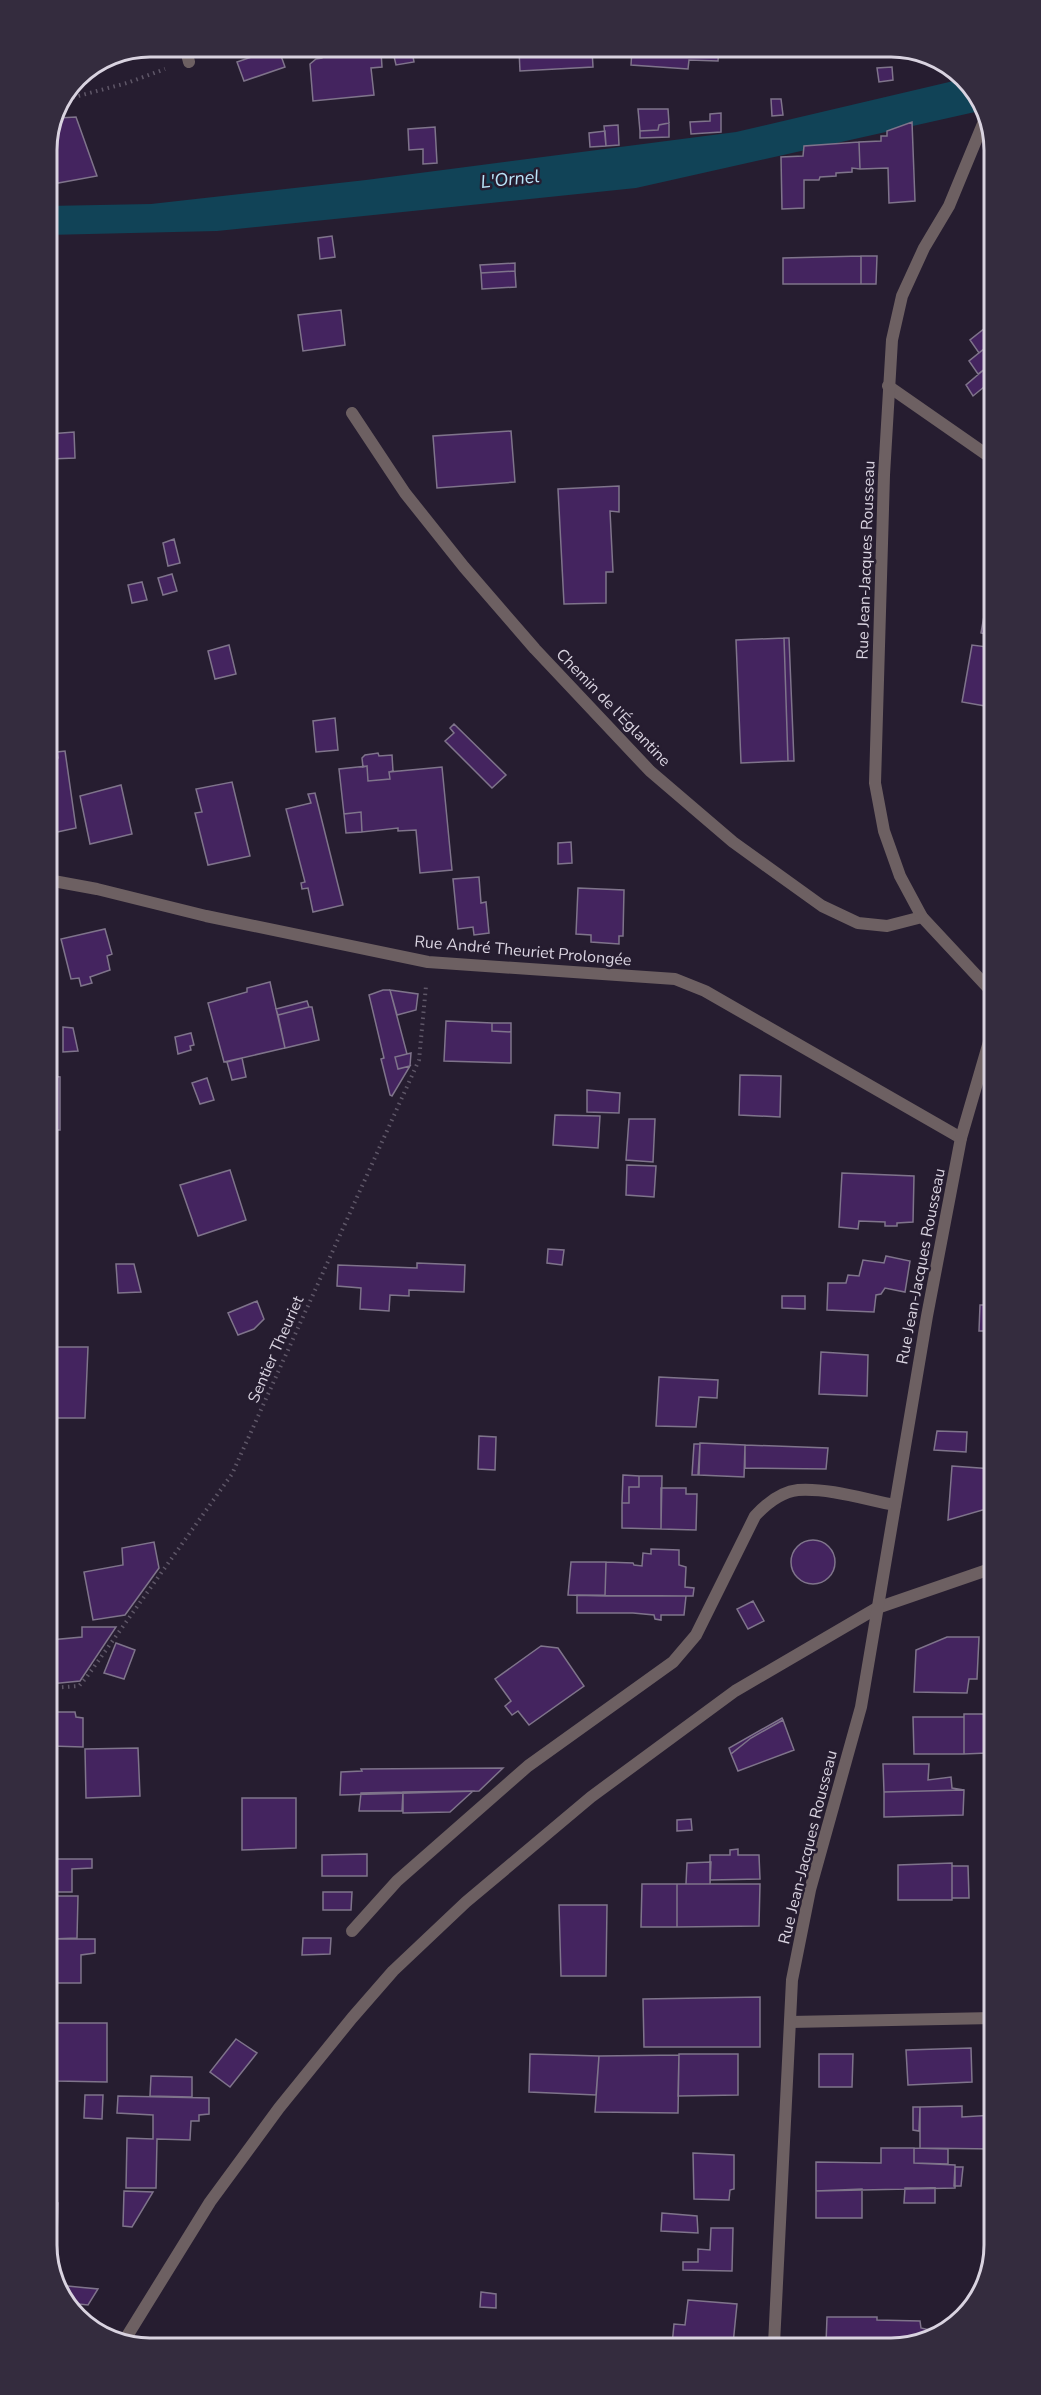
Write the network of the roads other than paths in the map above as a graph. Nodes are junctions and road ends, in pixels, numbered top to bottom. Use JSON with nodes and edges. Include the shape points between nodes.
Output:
{"nodes":[{"id":1,"x":981,"y":130,"type":"edge"},
{"id":2,"x":888,"y":386,"type":"junction"},
{"id":3,"x":352,"y":413,"type":"dead end"},
{"id":4,"x":984,"y":453,"type":"edge"},
{"id":5,"x":57,"y":882,"type":"edge"},
{"id":6,"x":922,"y":917,"type":"junction"},
{"id":7,"x":984,"y":983,"type":"edge"},
{"id":8,"x":984,"y":1062,"type":"edge"},
{"id":9,"x":961,"y":1138,"type":"junction"},
{"id":10,"x":895,"y":1505,"type":"junction"},
{"id":11,"x":984,"y":1571,"type":"edge"},
{"id":12,"x":877,"y":1608,"type":"junction"},
{"id":13,"x":352,"y":1931,"type":"dead end"},
{"id":14,"x":984,"y":2018,"type":"edge"},
{"id":15,"x":790,"y":2022,"type":"junction"},
{"id":16,"x":128,"y":2335,"type":"edge"},
{"id":17,"x":774,"y":2338,"type":"edge"}],
"edges":[{"from":1,"to":2,"type":"street","name":"Rue Jean-Jacques Rousseau","via":[[949,206],[902,296],[892,340]]},
{"from":2,"to":4,"type":"street"},
{"from":2,"to":6,"type":"street","name":"Rue Jean-Jacques Rousseau","via":[[875,783],[892,854]]},
{"from":3,"to":6,"type":"street","name":"Chemin de l'Églantine","via":[[405,493],[464,567],[650,771],[733,842],[822,906],[858,923],[887,926]]},
{"from":5,"to":9,"type":"street","name":"Rue André Theuriet Prolongée","via":[[428,962],[675,979],[705,990]]},
{"from":6,"to":7,"type":"street","name":"Rue Jean-Jacques Rousseau"},
{"from":8,"to":9,"type":"street","name":"Rue Jean-Jacques Rousseau"},
{"from":9,"to":10,"type":"street","name":"Rue Jean-Jacques Rousseau"},
{"from":10,"to":12,"type":"street","name":"Rue Jean-Jacques Rousseau"},
{"from":10,"to":13,"type":"street","via":[[796,1490],[769,1501],[754,1516],[696,1635],[673,1662],[528,1767],[397,1881]]},
{"from":11,"to":12,"type":"street"},
{"from":12,"to":15,"type":"street","name":"Rue Jean-Jacques Rousseau","via":[[861,1707],[810,1890],[792,1980]]},
{"from":12,"to":16,"type":"street","via":[[735,1690],[591,1797],[466,1902],[393,1971],[279,2108],[210,2202]]},
{"from":14,"to":15,"type":"street"},
{"from":15,"to":17,"type":"street","name":"Rue Jean-Jacques Rousseau"}]}
